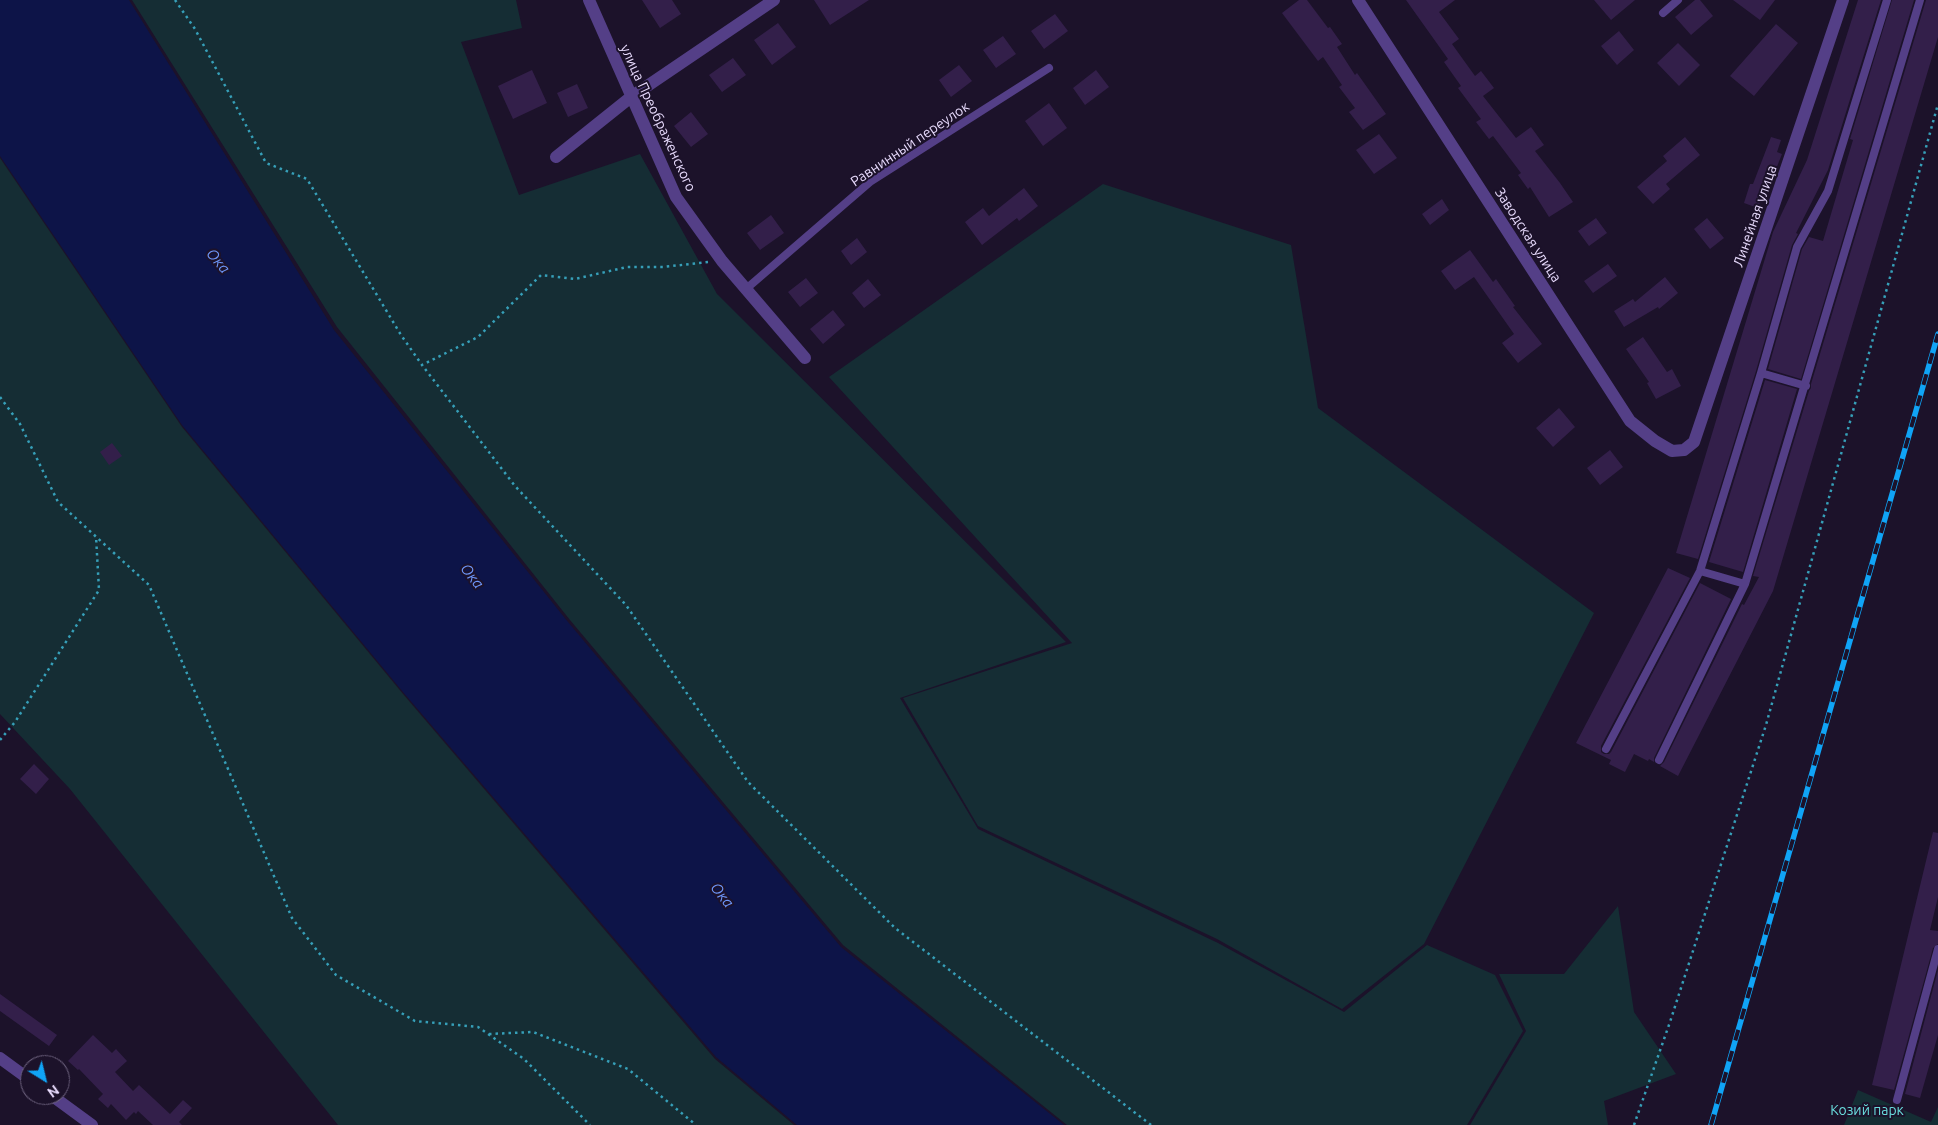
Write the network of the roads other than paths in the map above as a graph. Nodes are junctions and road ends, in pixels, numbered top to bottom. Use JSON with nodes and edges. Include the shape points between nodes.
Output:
{"nodes":[{"id":1,"x":589,"y":0,"type":"edge"},
{"id":2,"x":774,"y":0,"type":"edge"},
{"id":3,"x":1358,"y":0,"type":"edge"},
{"id":4,"x":1678,"y":0,"type":"edge"},
{"id":5,"x":1843,"y":0,"type":"edge"},
{"id":6,"x":1887,"y":0,"type":"edge"},
{"id":7,"x":1920,"y":0,"type":"edge"},
{"id":8,"x":1663,"y":13,"type":"dead end"},
{"id":9,"x":1049,"y":68,"type":"dead end"},
{"id":10,"x":631,"y":97,"type":"junction"},
{"id":11,"x":556,"y":157,"type":"dead end"},
{"id":12,"x":746,"y":289,"type":"junction"},
{"id":13,"x":805,"y":358,"type":"dead end"},
{"id":14,"x":1761,"y":373,"type":"junction"},
{"id":15,"x":1806,"y":386,"type":"junction"},
{"id":16,"x":1694,"y":442,"type":"joint"},
{"id":17,"x":1700,"y":571,"type":"junction"},
{"id":18,"x":1746,"y":584,"type":"junction"},
{"id":19,"x":1606,"y":749,"type":"dead end"},
{"id":20,"x":1658,"y":760,"type":"dead end"},
{"id":21,"x":1938,"y":949,"type":"edge"},
{"id":22,"x":0,"y":1058,"type":"edge"},
{"id":23,"x":20,"y":1073,"type":"edge"},
{"id":24,"x":1897,"y":1100,"type":"dead end"},
{"id":25,"x":65,"y":1105,"type":"edge"},
{"id":26,"x":92,"y":1125,"type":"edge"}],
"edges":[{"from":1,"to":10,"type":"street","name":"улица Преображенского"},
{"from":2,"to":10,"type":"street"},
{"from":3,"to":16,"type":"street","name":"Заводская улица","via":[[1630,421],[1672,451],[1684,450]]},
{"from":4,"to":8,"type":"lane"},
{"from":5,"to":16,"type":"street","name":"Линейная улица"},
{"from":6,"to":14,"type":"lane","via":[[1828,191],[1797,247]]},
{"from":7,"to":15,"type":"lane"},
{"from":9,"to":12,"type":"lane","name":"Равнинный переулок","via":[[870,182]]},
{"from":10,"to":11,"type":"street"},
{"from":10,"to":12,"type":"street","name":"улица Преображенского","via":[[676,197]]},
{"from":12,"to":13,"type":"street","name":"улица Преображенского"},
{"from":14,"to":15,"type":"lane"},
{"from":14,"to":17,"type":"lane"},
{"from":15,"to":18,"type":"lane"},
{"from":17,"to":18,"type":"lane"},
{"from":17,"to":19,"type":"lane"},
{"from":18,"to":20,"type":"lane"},
{"from":21,"to":24,"type":"lane"},
{"from":22,"to":23,"type":"street"},
{"from":25,"to":26,"type":"street"}]}
